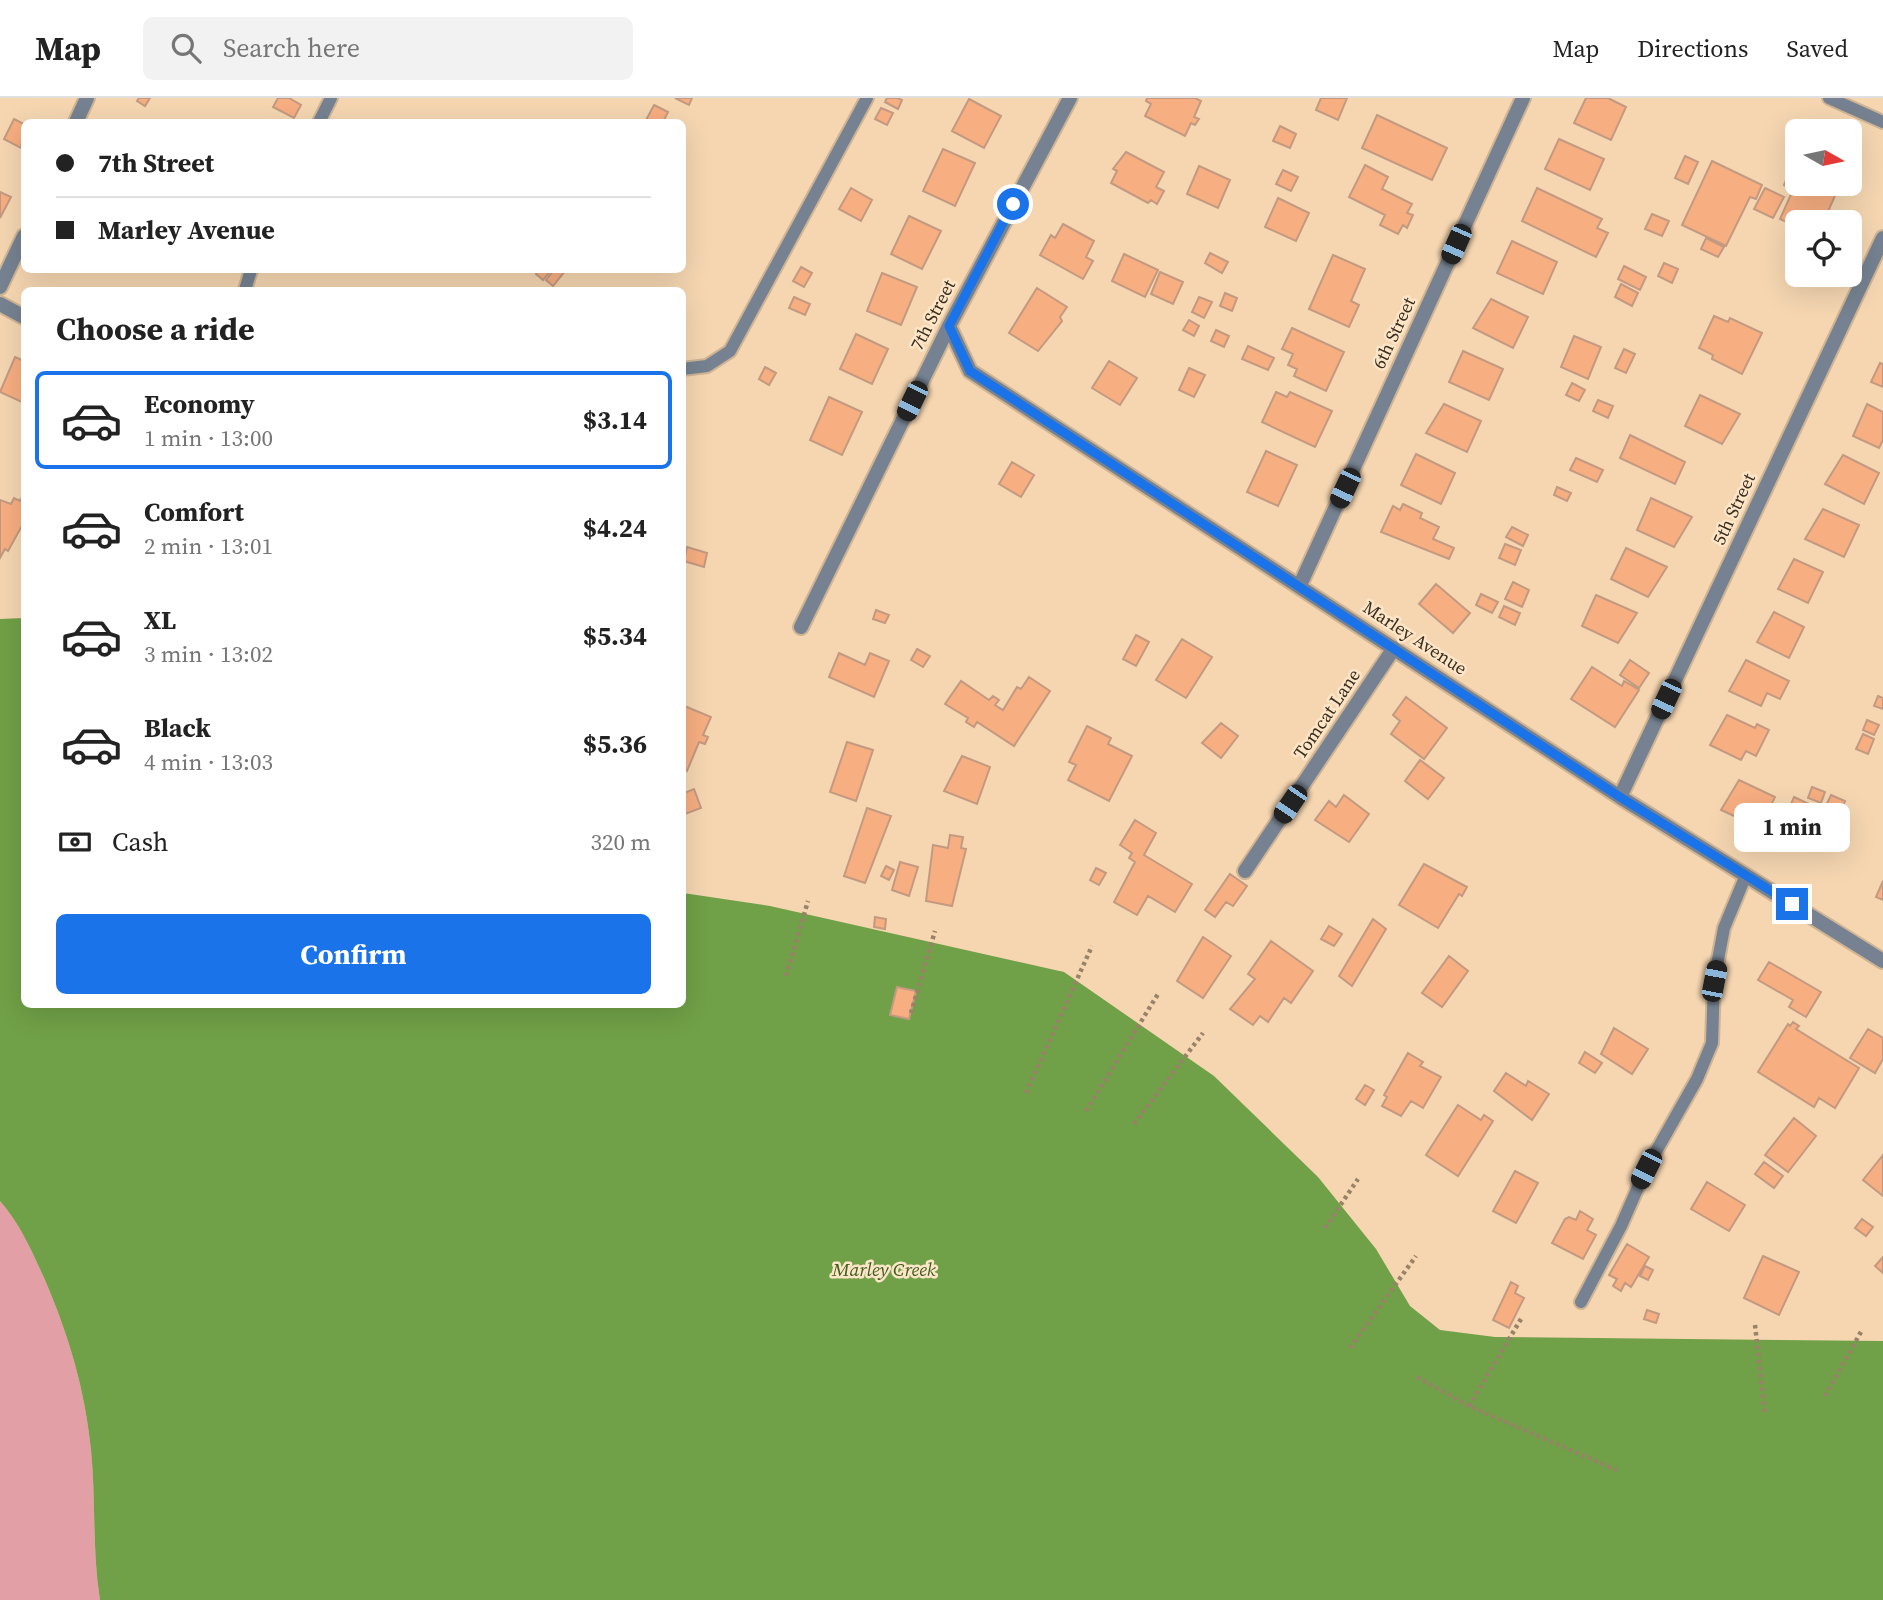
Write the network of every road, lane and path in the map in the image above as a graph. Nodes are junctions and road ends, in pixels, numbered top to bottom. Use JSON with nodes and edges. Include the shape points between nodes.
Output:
{"nodes":[{"id":1,"x":87,"y":98,"type":"edge"},
{"id":2,"x":331,"y":98,"type":"edge"},
{"id":3,"x":867,"y":98,"type":"edge"},
{"id":4,"x":1070,"y":98,"type":"edge"},
{"id":5,"x":1523,"y":98,"type":"edge"},
{"id":6,"x":1829,"y":98,"type":"edge"},
{"id":7,"x":77,"y":119,"type":"edge"},
{"id":8,"x":320,"y":119,"type":"edge"},
{"id":9,"x":1883,"y":122,"type":"edge"},
{"id":10,"x":1883,"y":238,"type":"edge"},
{"id":11,"x":21,"y":242,"type":"edge"},
{"id":12,"x":0,"y":287,"type":"edge"},
{"id":13,"x":0,"y":304,"type":"edge"},
{"id":14,"x":21,"y":315,"type":"edge"},
{"id":15,"x":949,"y":326,"type":"junction"},
{"id":16,"x":686,"y":369,"type":"edge"},
{"id":17,"x":1300,"y":585,"type":"junction"},
{"id":18,"x":801,"y":627,"type":"dead end"},
{"id":19,"x":1394,"y":648,"type":"junction"},
{"id":20,"x":1620,"y":797,"type":"junction"},
{"id":21,"x":1245,"y":871,"type":"dead end"},
{"id":22,"x":1746,"y":875,"type":"junction"},
{"id":23,"x":808,"y":901,"type":"dead end"},
{"id":24,"x":935,"y":931,"type":"dead end"},
{"id":25,"x":1092,"y":946,"type":"dead end"},
{"id":26,"x":1883,"y":961,"type":"edge"},
{"id":27,"x":786,"y":976,"type":"dead end"},
{"id":28,"x":1158,"y":994,"type":"dead end"},
{"id":29,"x":911,"y":1013,"type":"dead end"},
{"id":30,"x":1203,"y":1033,"type":"dead end"},
{"id":31,"x":1026,"y":1093,"type":"dead end"},
{"id":32,"x":1086,"y":1111,"type":"dead end"},
{"id":33,"x":1134,"y":1124,"type":"dead end"},
{"id":34,"x":1358,"y":1179,"type":"dead end"},
{"id":35,"x":1325,"y":1228,"type":"dead end"},
{"id":36,"x":1416,"y":1256,"type":"dead end"},
{"id":37,"x":1581,"y":1302,"type":"dead end"},
{"id":38,"x":1521,"y":1319,"type":"dead end"},
{"id":39,"x":1755,"y":1325,"type":"dead end"},
{"id":40,"x":1862,"y":1330,"type":"dead end"},
{"id":41,"x":1350,"y":1348,"type":"dead end"},
{"id":42,"x":1417,"y":1377,"type":"dead end"},
{"id":43,"x":1825,"y":1396,"type":"dead end"},
{"id":44,"x":1469,"y":1406,"type":"junction"},
{"id":45,"x":1765,"y":1414,"type":"dead end"},
{"id":46,"x":1619,"y":1471,"type":"dead end"}],
"edges":[{"from":1,"to":7,"type":"street"},
{"from":2,"to":8,"type":"lane"},
{"from":3,"to":16,"type":"lane","via":[[730,351],[707,366]]},
{"from":4,"to":15,"type":"street","name":"7th Street"},
{"from":5,"to":17,"type":"street","name":"6th Street"},
{"from":6,"to":9,"type":"lane"},
{"from":10,"to":20,"type":"street","name":"5th Street"},
{"from":11,"to":12,"type":"street"},
{"from":13,"to":14,"type":"street"},
{"from":15,"to":17,"type":"street","name":"Marley Avenue","via":[[970,371]]},
{"from":15,"to":18,"type":"street","name":"7th Street"},
{"from":17,"to":19,"type":"street","name":"Marley Avenue"},
{"from":19,"to":20,"type":"street","name":"Marley Avenue"},
{"from":19,"to":21,"type":"street","name":"Tomcat Lane"},
{"from":20,"to":22,"type":"street","name":"Marley Avenue"},
{"from":22,"to":26,"type":"street","name":"Marley Avenue"},
{"from":22,"to":37,"type":"lane","via":[[1724,928],[1714,981],[1712,1043]]},
{"from":23,"to":27,"type":"path"},
{"from":24,"to":29,"type":"path"},
{"from":25,"to":31,"type":"path"},
{"from":28,"to":32,"type":"path"},
{"from":30,"to":33,"type":"path"},
{"from":34,"to":35,"type":"path"},
{"from":36,"to":41,"type":"path"},
{"from":38,"to":44,"type":"path"},
{"from":39,"to":45,"type":"path"},
{"from":40,"to":43,"type":"path"},
{"from":42,"to":44,"type":"path"},
{"from":44,"to":46,"type":"path"}]}
